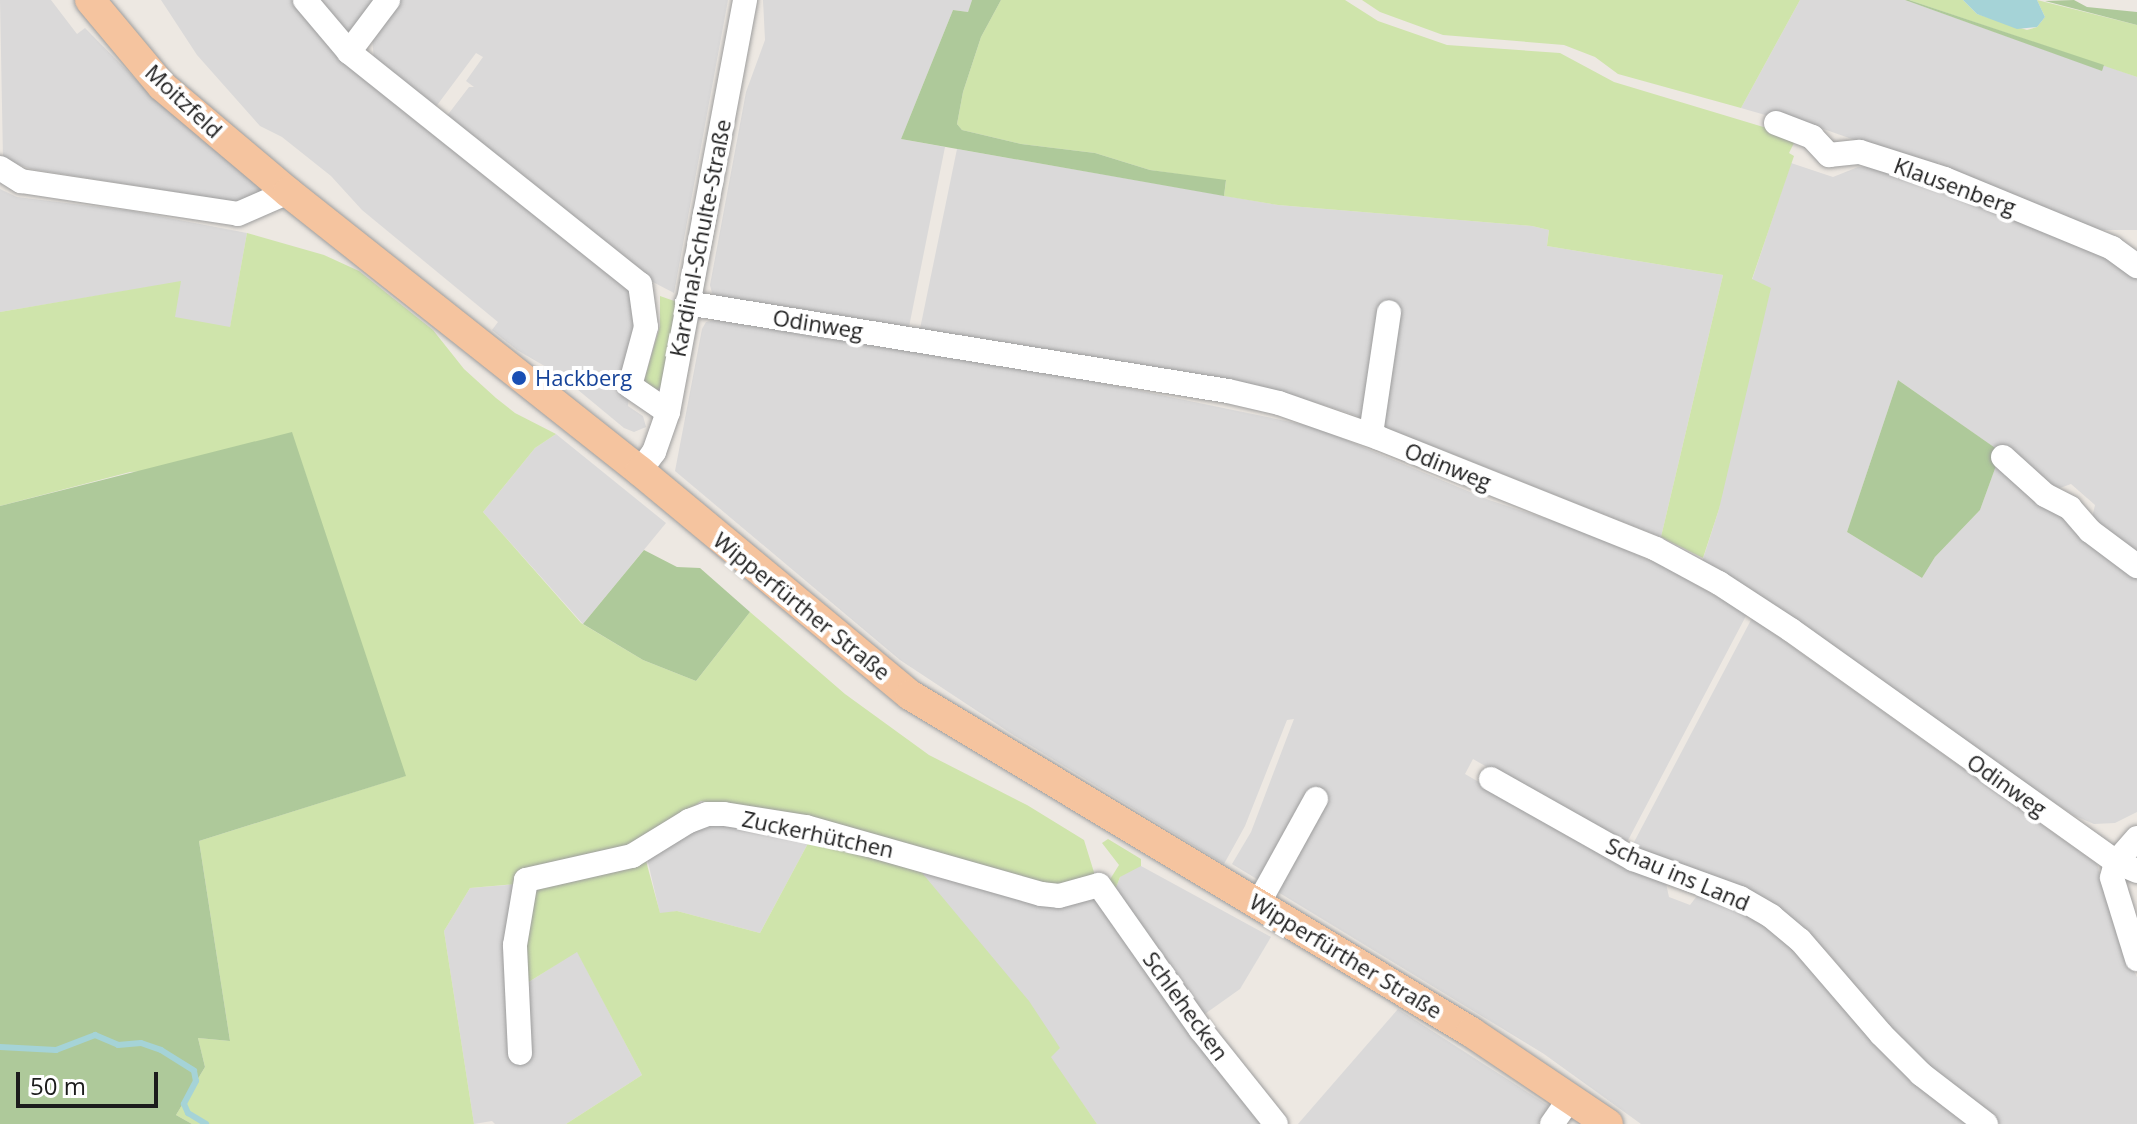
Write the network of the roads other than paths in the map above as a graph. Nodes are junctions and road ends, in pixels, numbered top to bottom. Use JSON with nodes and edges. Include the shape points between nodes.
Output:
{"nodes":[{"id":1,"x":90,"y":0,"type":"edge"},
{"id":2,"x":305,"y":0,"type":"edge"},
{"id":3,"x":388,"y":0,"type":"edge"},
{"id":4,"x":745,"y":0,"type":"edge"},
{"id":5,"x":349,"y":52,"type":"junction"},
{"id":6,"x":1776,"y":123,"type":"dead end"},
{"id":7,"x":0,"y":168,"type":"edge"},
{"id":8,"x":288,"y":192,"type":"junction"},
{"id":9,"x":2137,"y":238,"type":"edge"},
{"id":10,"x":2112,"y":248,"type":"junction"},
{"id":11,"x":2137,"y":266,"type":"edge"},
{"id":12,"x":687,"y":303,"type":"junction"},
{"id":13,"x":1389,"y":312,"type":"dead end"},
{"id":14,"x":668,"y":412,"type":"junction"},
{"id":15,"x":1371,"y":434,"type":"junction"},
{"id":16,"x":2003,"y":457,"type":"dead end"},
{"id":17,"x":640,"y":471,"type":"junction"},
{"id":18,"x":2137,"y":566,"type":"edge"},
{"id":19,"x":1491,"y":779,"type":"dead end"},
{"id":20,"x":1316,"y":799,"type":"dead end"},
{"id":21,"x":2137,"y":838,"type":"edge"},
{"id":22,"x":2126,"y":867,"type":"edge"},
{"id":23,"x":1099,"y":885,"type":"joint"},
{"id":24,"x":1258,"y":904,"type":"junction"},
{"id":25,"x":2137,"y":959,"type":"edge"},
{"id":26,"x":520,"y":1053,"type":"dead end"},
{"id":27,"x":1571,"y":1097,"type":"junction"},
{"id":28,"x":1276,"y":1124,"type":"edge"},
{"id":29,"x":1552,"y":1124,"type":"edge"},
{"id":30,"x":1608,"y":1124,"type":"edge"},
{"id":31,"x":1986,"y":1124,"type":"edge"}],
"edges":[{"from":1,"to":8,"type":"main road","name":"Moitzfeld","via":[[162,86]]},
{"from":2,"to":5,"type":"street"},
{"from":3,"to":5,"type":"street"},
{"from":4,"to":12,"type":"street","name":"Kardinal-Schulte-Straße"},
{"from":5,"to":14,"type":"street","via":[[640,284],[646,327],[630,386]]},
{"from":6,"to":10,"type":"street","name":"Klausenberg","via":[[1812,137],[1829,155],[1860,152],[1932,175]]},
{"from":7,"to":8,"type":"street","via":[[21,181],[238,214]]},
{"from":8,"to":17,"type":"main road","name":"Wipperfürther Straße"},
{"from":9,"to":10,"type":"street"},
{"from":10,"to":11,"type":"street","name":"Klausenberg"},
{"from":12,"to":14,"type":"street","name":"Kardinal-Schulte-Straße"},
{"from":12,"to":15,"type":"street","name":"Odinweg","via":[[1228,391]]},
{"from":13,"to":15,"type":"street"},
{"from":14,"to":17,"type":"street","name":"Kardinal-Schulte-Straße","via":[[654,452]]},
{"from":15,"to":22,"type":"street","name":"Odinweg","via":[[1656,549],[1719,583]]},
{"from":16,"to":18,"type":"street"},
{"from":17,"to":24,"type":"main road","name":"Wipperfürther Straße","via":[[910,695]]},
{"from":19,"to":31,"type":"street","name":"Schau ins Land","via":[[1633,859],[1740,898],[1771,916],[1829,971],[1921,1074]]},
{"from":20,"to":24,"type":"street"},
{"from":21,"to":22,"type":"street"},
{"from":22,"to":25,"type":"street","via":[[2112,878]]},
{"from":23,"to":26,"type":"street","name":"Zuckerhütchen","via":[[1059,896],[1041,894],[806,827],[707,814],[632,856],[526,880],[515,945]]},
{"from":23,"to":28,"type":"street","name":"Schlehecken","via":[[1201,1030]]},
{"from":24,"to":27,"type":"main road","name":"Wipperfürther Straße"},
{"from":27,"to":29,"type":"street"},
{"from":27,"to":30,"type":"main road","name":"Wipperfürther Straße"}]}
